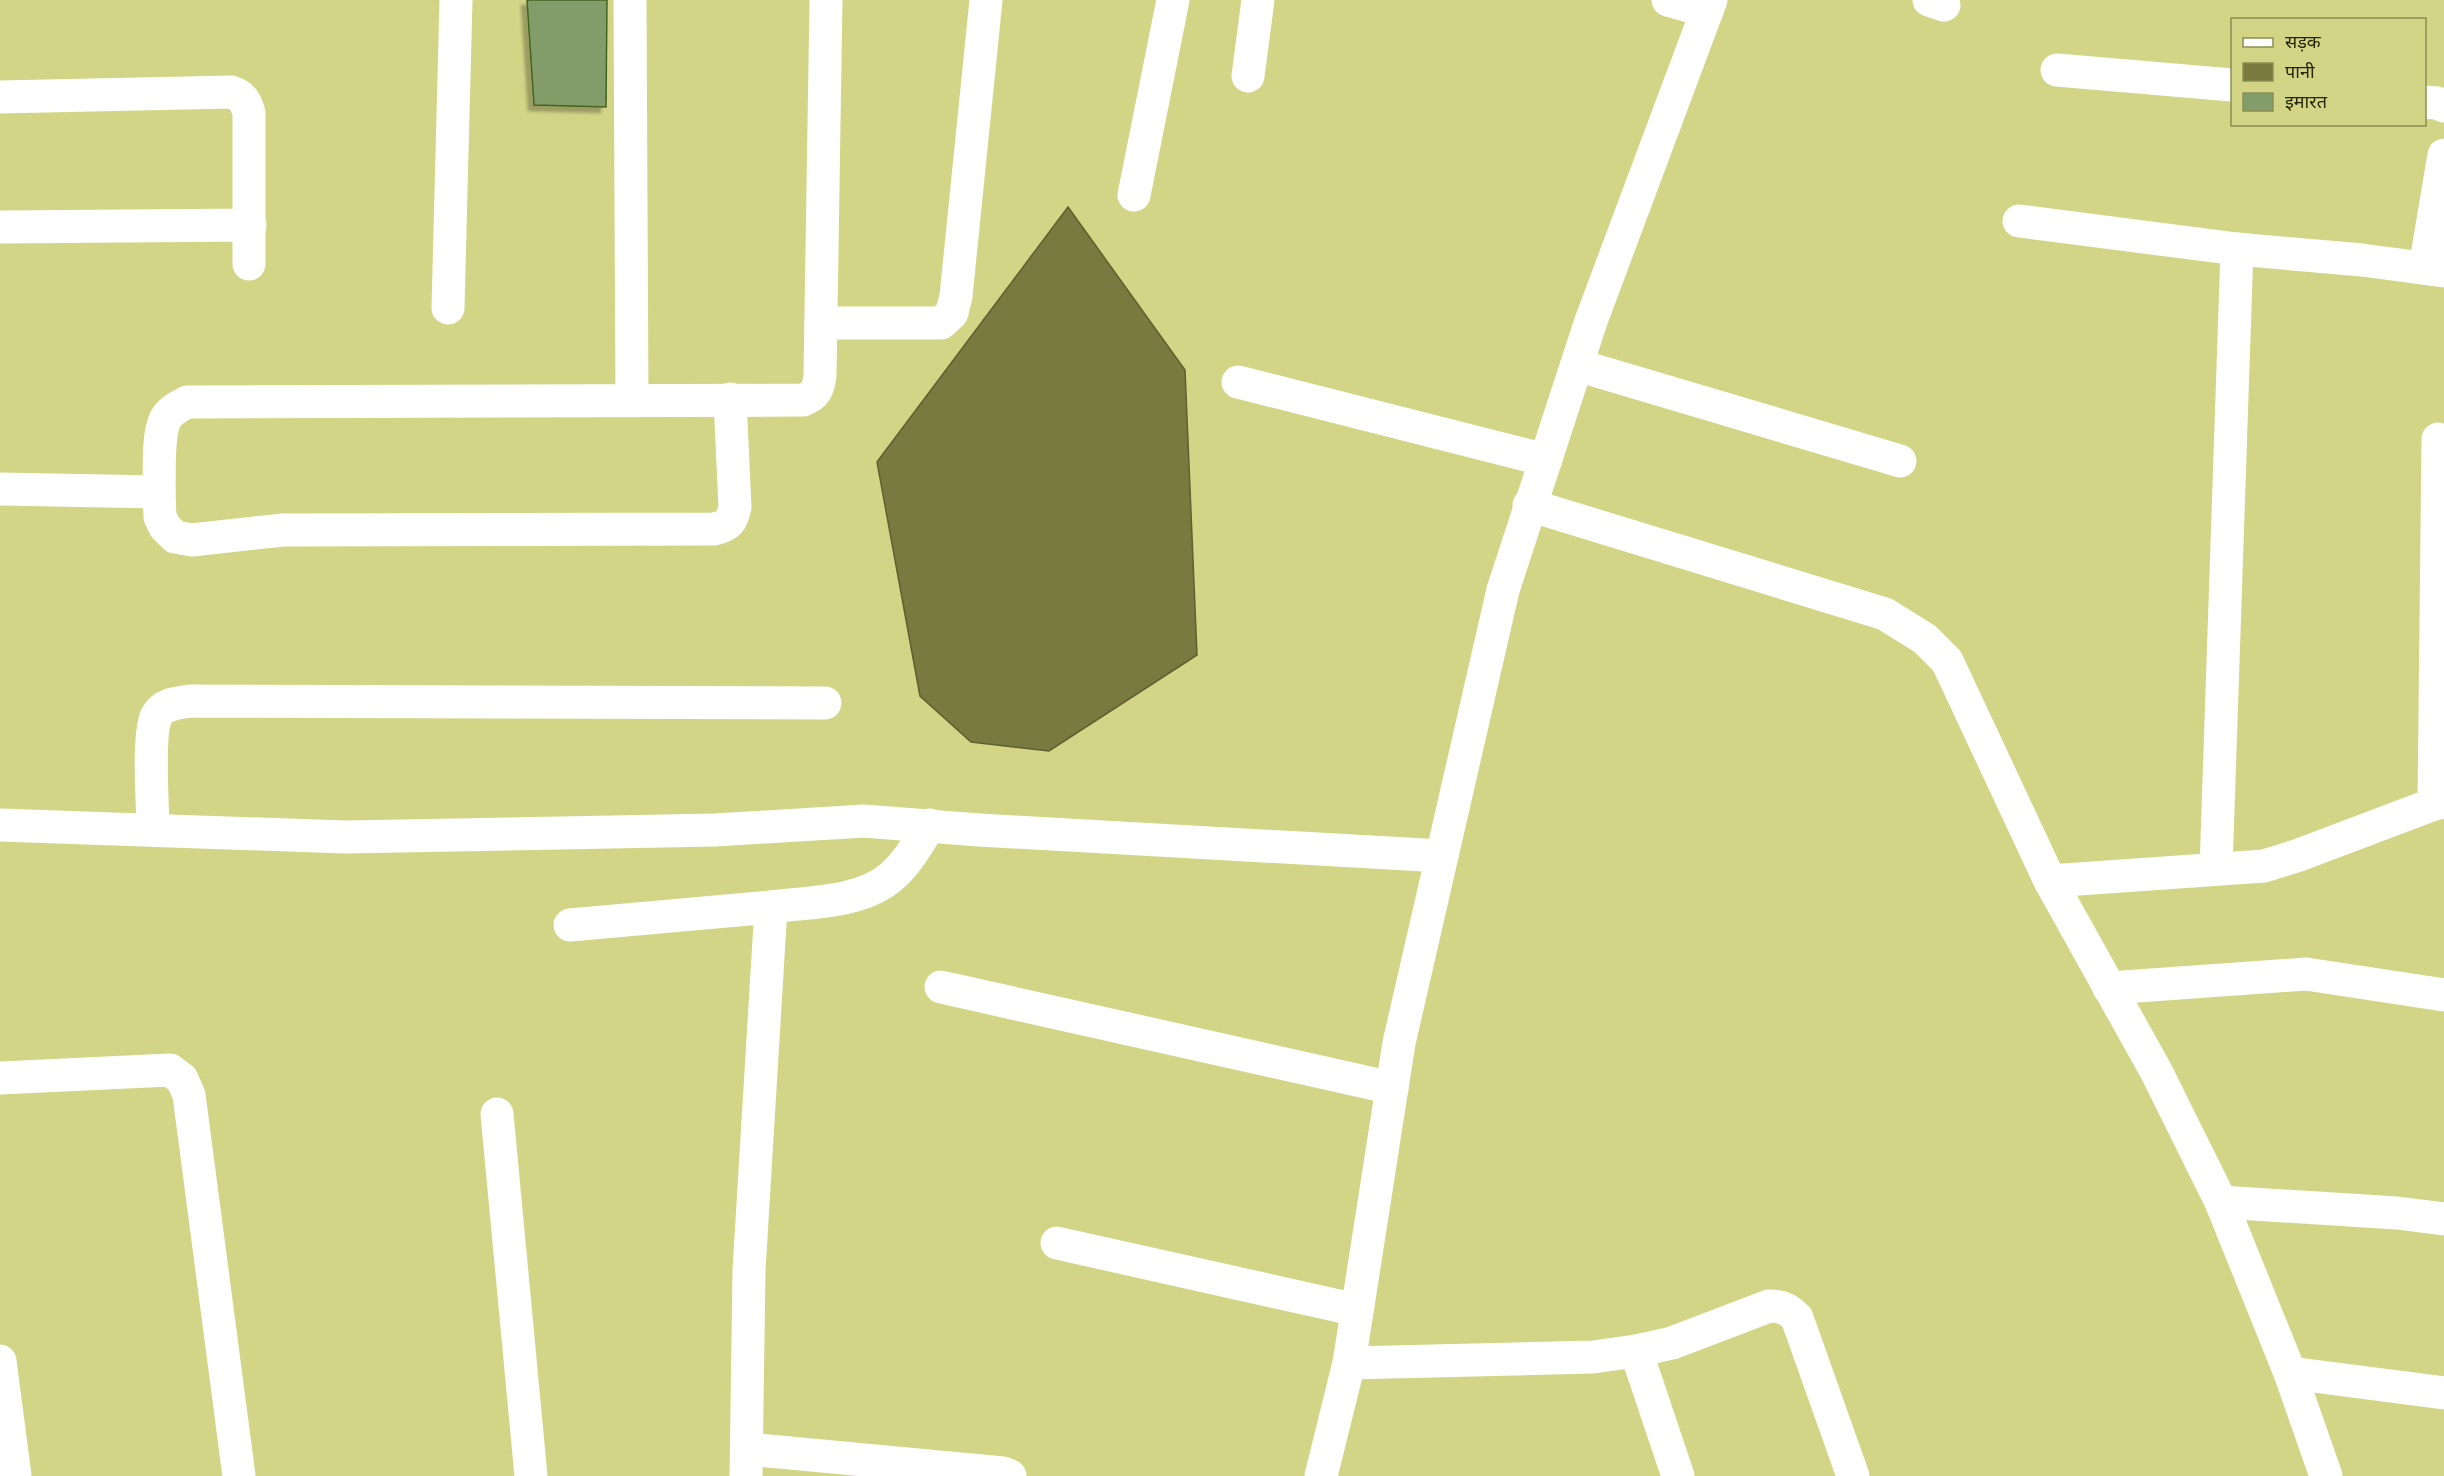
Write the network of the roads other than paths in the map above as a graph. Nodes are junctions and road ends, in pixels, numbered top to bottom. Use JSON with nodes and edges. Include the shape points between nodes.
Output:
{"nodes":[{"id":1,"x":456,"y":0,"type":"edge"},
{"id":2,"x":630,"y":0,"type":"edge"},
{"id":3,"x":826,"y":0,"type":"edge"},
{"id":4,"x":986,"y":0,"type":"edge"},
{"id":5,"x":1173,"y":0,"type":"edge"},
{"id":6,"x":1258,"y":0,"type":"edge"},
{"id":7,"x":1668,"y":0,"type":"edge"},
{"id":8,"x":1709,"y":5,"type":"edge"},
{"id":9,"x":2057,"y":70,"type":"dead end"},
{"id":10,"x":1248,"y":76,"type":"dead end"},
{"id":11,"x":2231,"y":85,"type":"edge"},
{"id":12,"x":0,"y":97,"type":"edge"},
{"id":13,"x":2426,"y":102,"type":"edge"},
{"id":14,"x":2444,"y":106,"type":"edge"},
{"id":15,"x":2444,"y":155,"type":"edge"},
{"id":16,"x":1134,"y":195,"type":"dead end"},
{"id":17,"x":2019,"y":221,"type":"dead end"},
{"id":18,"x":250,"y":225,"type":"junction"},
{"id":19,"x":0,"y":227,"type":"edge"},
{"id":20,"x":2237,"y":249,"type":"junction"},
{"id":21,"x":249,"y":264,"type":"dead end"},
{"id":22,"x":2435,"y":270,"type":"edge"},
{"id":23,"x":448,"y":308,"type":"dead end"},
{"id":24,"x":821,"y":323,"type":"junction"},
{"id":25,"x":1577,"y":365,"type":"junction"},
{"id":26,"x":1238,"y":382,"type":"dead end"},
{"id":27,"x":730,"y":399,"type":"junction"},
{"id":28,"x":632,"y":400,"type":"junction"},
{"id":29,"x":2438,"y":439,"type":"dead end"},
{"id":30,"x":1546,"y":460,"type":"junction"},
{"id":31,"x":1900,"y":461,"type":"dead end"},
{"id":32,"x":0,"y":489,"type":"edge"},
{"id":33,"x":159,"y":492,"type":"junction"},
{"id":34,"x":1529,"y":506,"type":"junction"},
{"id":35,"x":825,"y":704,"type":"dead end"},
{"id":36,"x":2439,"y":803,"type":"edge"},
{"id":37,"x":0,"y":825,"type":"edge"},
{"id":38,"x":930,"y":825,"type":"junction"},
{"id":39,"x":153,"y":830,"type":"junction"},
{"id":40,"x":1442,"y":856,"type":"junction"},
{"id":41,"x":2216,"y":869,"type":"junction"},
{"id":42,"x":2050,"y":881,"type":"junction"},
{"id":43,"x":771,"y":907,"type":"junction"},
{"id":44,"x":570,"y":925,"type":"dead end"},
{"id":45,"x":941,"y":987,"type":"dead end"},
{"id":46,"x":2109,"y":988,"type":"junction"},
{"id":47,"x":2444,"y":995,"type":"edge"},
{"id":48,"x":0,"y":1078,"type":"edge"},
{"id":49,"x":1392,"y":1088,"type":"junction"},
{"id":50,"x":497,"y":1114,"type":"dead end"},
{"id":51,"x":2221,"y":1202,"type":"junction"},
{"id":52,"x":2444,"y":1219,"type":"edge"},
{"id":53,"x":1056,"y":1243,"type":"dead end"},
{"id":54,"x":1357,"y":1310,"type":"junction"},
{"id":55,"x":1636,"y":1352,"type":"junction"},
{"id":56,"x":0,"y":1361,"type":"edge"},
{"id":57,"x":1348,"y":1363,"type":"junction"},
{"id":58,"x":2290,"y":1373,"type":"junction"},
{"id":59,"x":2444,"y":1393,"type":"edge"},
{"id":60,"x":747,"y":1462,"type":"edge"},
{"id":61,"x":15,"y":1476,"type":"edge"},
{"id":62,"x":240,"y":1476,"type":"edge"},
{"id":63,"x":531,"y":1476,"type":"edge"},
{"id":64,"x":1010,"y":1476,"type":"edge"},
{"id":65,"x":1321,"y":1476,"type":"edge"},
{"id":66,"x":1678,"y":1476,"type":"edge"},
{"id":67,"x":1852,"y":1476,"type":"edge"},
{"id":68,"x":2326,"y":1476,"type":"edge"}],
"edges":[{"from":1,"to":23,"type":"street"},
{"from":2,"to":28,"type":"street"},
{"from":3,"to":24,"type":"street"},
{"from":4,"to":24,"type":"street","via":[[952,313],[941,323]]},
{"from":5,"to":16,"type":"street"},
{"from":6,"to":10,"type":"street"},
{"from":7,"to":8,"type":"street"},
{"from":8,"to":25,"type":"street"},
{"from":9,"to":11,"type":"street"},
{"from":12,"to":18,"type":"street","via":[[231,92],[238,95],[246,102],[249,113]]},
{"from":13,"to":14,"type":"street"},
{"from":15,"to":22,"type":"street"},
{"from":17,"to":20,"type":"street"},
{"from":18,"to":19,"type":"street"},
{"from":18,"to":21,"type":"street"},
{"from":20,"to":22,"type":"street"},
{"from":20,"to":41,"type":"street"},
{"from":24,"to":27,"type":"street","via":[[819,389],[812,397]]},
{"from":25,"to":30,"type":"street"},
{"from":25,"to":31,"type":"street"},
{"from":26,"to":30,"type":"street"},
{"from":27,"to":28,"type":"street"},
{"from":27,"to":33,"type":"street","via":[[735,507],[726,526],[714,529],[283,530],[192,540],[175,537],[165,527],[160,517]]},
{"from":28,"to":33,"type":"street","via":[[187,402],[172,410],[165,420]]},
{"from":29,"to":36,"type":"street"},
{"from":30,"to":34,"type":"street"},
{"from":32,"to":33,"type":"street"},
{"from":34,"to":40,"type":"street","via":[[1503,590]]},
{"from":34,"to":42,"type":"street","via":[[1885,614],[1925,639],[1947,661]]},
{"from":35,"to":39,"type":"street","via":[[169,704],[158,714],[152,732]]},
{"from":36,"to":41,"type":"street","via":[[2272,863]]},
{"from":37,"to":39,"type":"street"},
{"from":38,"to":39,"type":"street","via":[[864,821],[716,830],[345,837]]},
{"from":38,"to":40,"type":"street"},
{"from":38,"to":43,"type":"street","via":[[909,859],[890,879],[859,894]]},
{"from":40,"to":49,"type":"street"},
{"from":41,"to":42,"type":"street"},
{"from":42,"to":46,"type":"street"},
{"from":43,"to":44,"type":"street"},
{"from":43,"to":60,"type":"street","via":[[749,1270]]},
{"from":45,"to":49,"type":"street"},
{"from":46,"to":47,"type":"street","via":[[2306,974]]},
{"from":46,"to":51,"type":"street","via":[[2156,1071]]},
{"from":48,"to":62,"type":"street","via":[[170,1070],[182,1079],[189,1095]]},
{"from":49,"to":54,"type":"street"},
{"from":50,"to":63,"type":"street"},
{"from":51,"to":52,"type":"street"},
{"from":51,"to":58,"type":"street"},
{"from":53,"to":54,"type":"street"},
{"from":54,"to":57,"type":"street"},
{"from":55,"to":57,"type":"street","via":[[1593,1357]]},
{"from":55,"to":66,"type":"street"},
{"from":55,"to":67,"type":"street","via":[[1672,1343],[1769,1306],[1788,1309],[1797,1318]]},
{"from":56,"to":61,"type":"street"},
{"from":57,"to":65,"type":"street"},
{"from":58,"to":59,"type":"street"},
{"from":58,"to":68,"type":"street"},
{"from":60,"to":64,"type":"street"}]}
